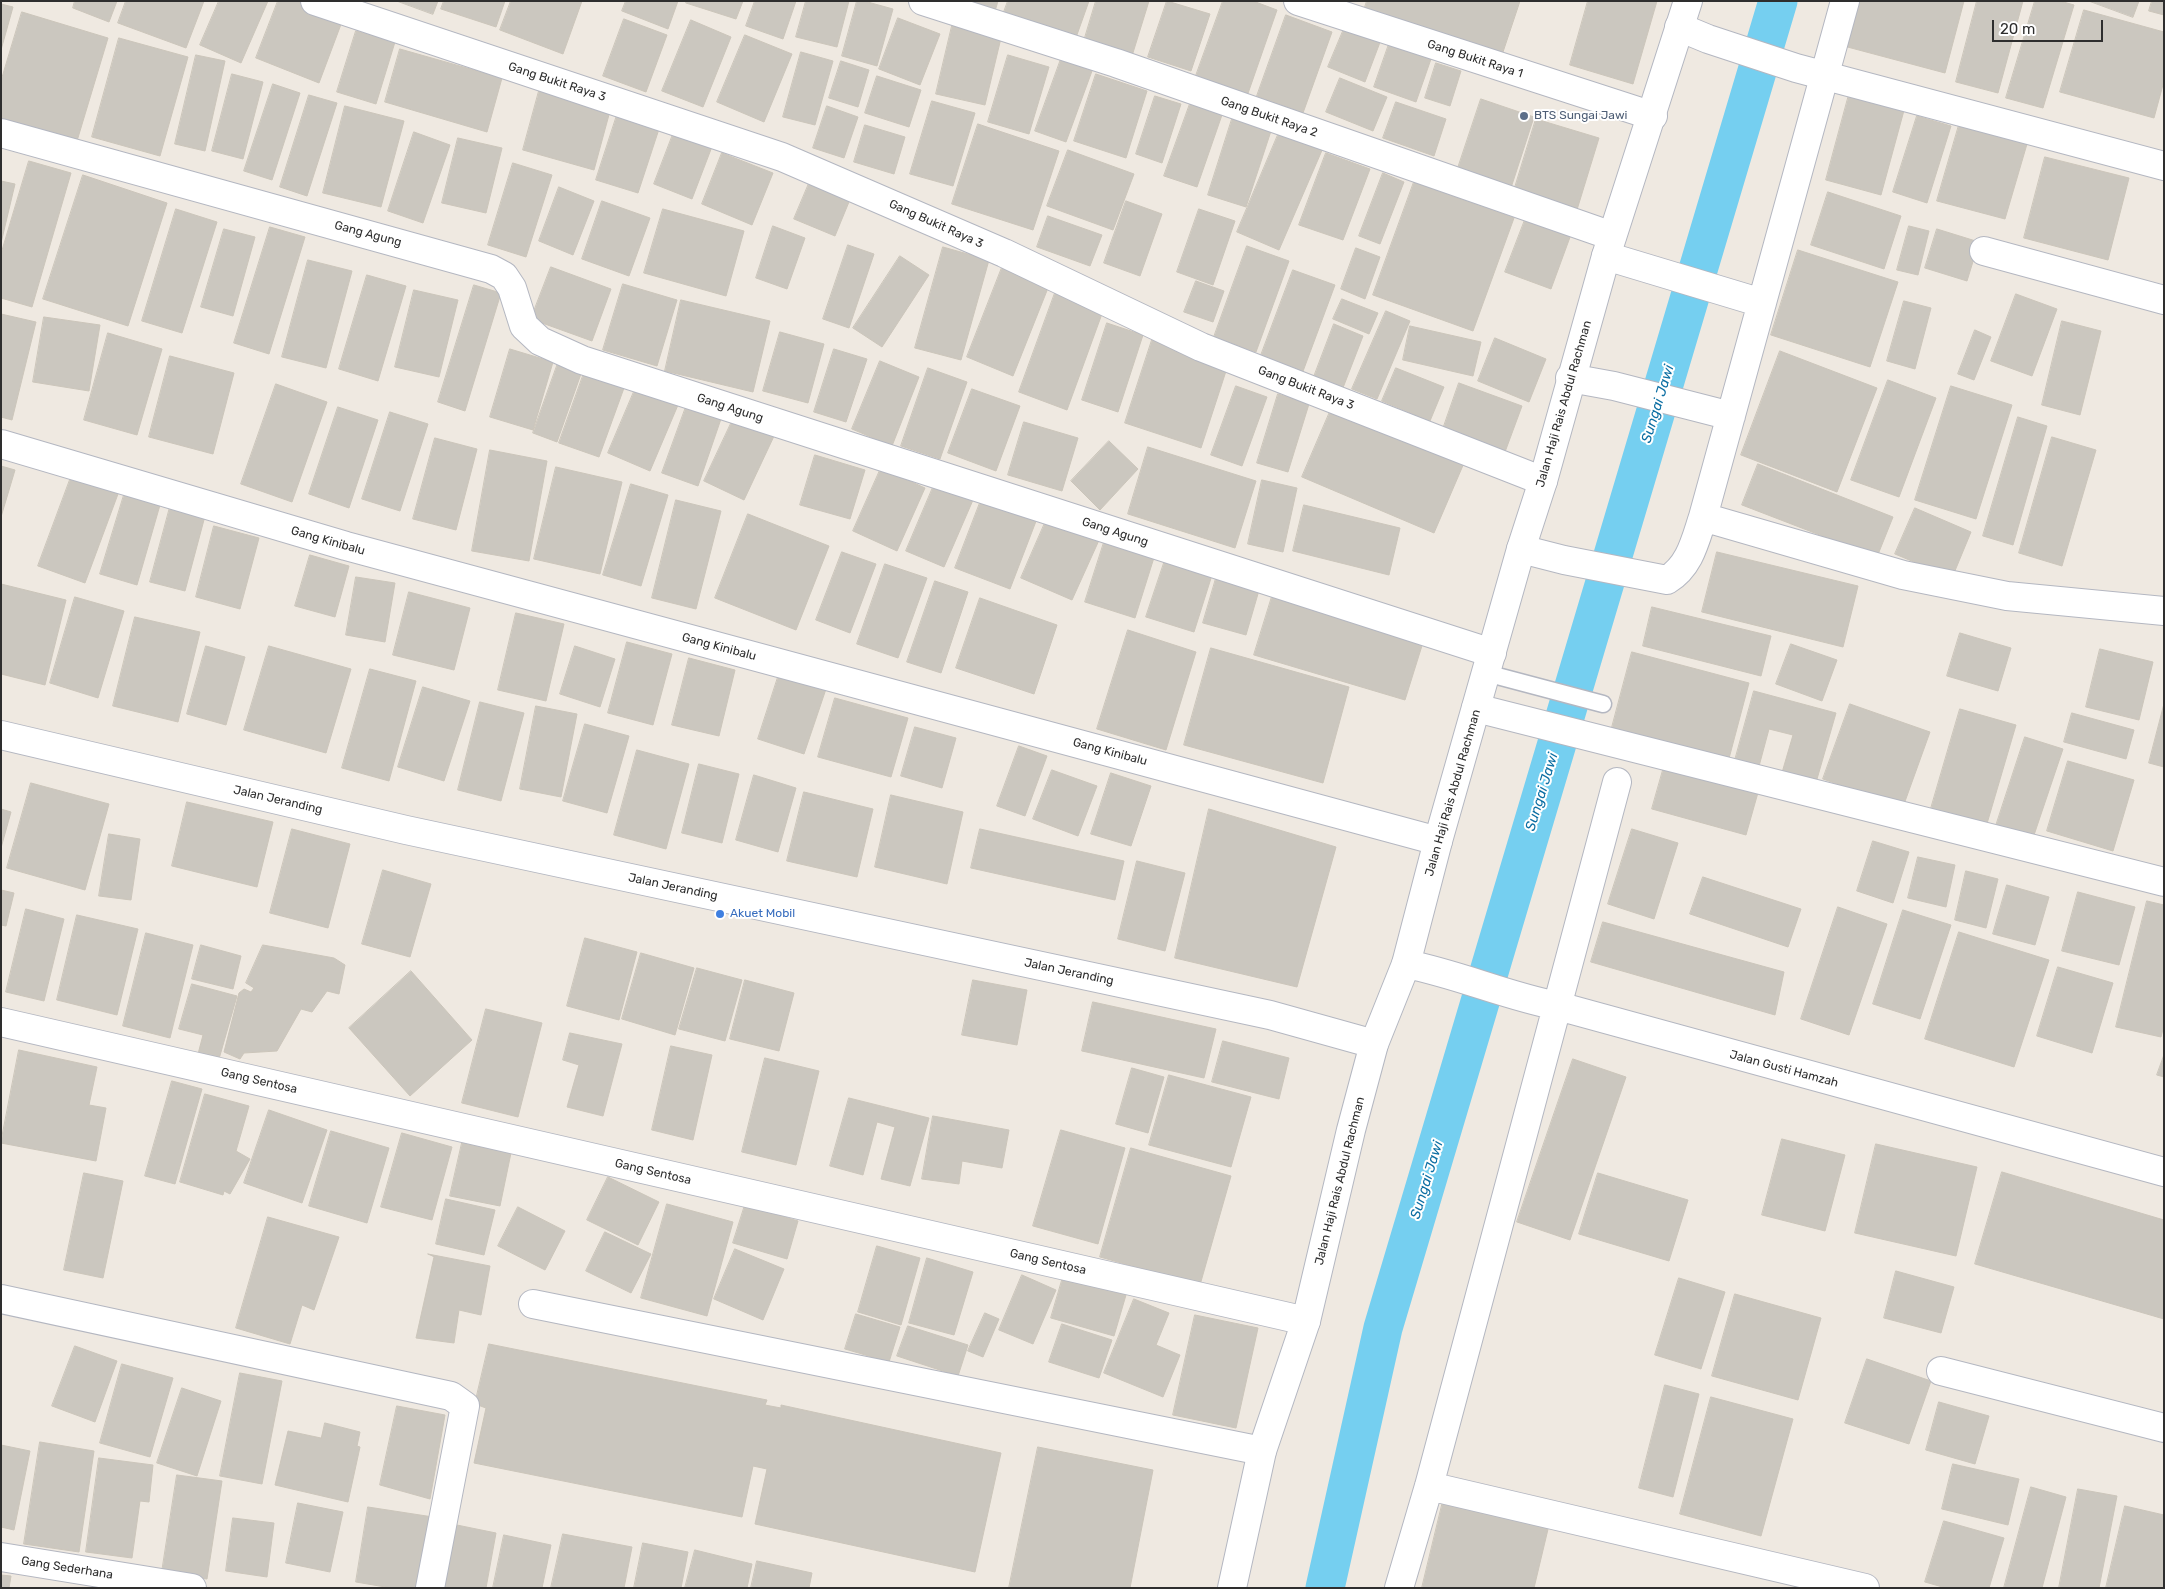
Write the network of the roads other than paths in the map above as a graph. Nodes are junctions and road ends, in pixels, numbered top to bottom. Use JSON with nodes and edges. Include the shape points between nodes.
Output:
{"nodes":[{"id":1,"x":315,"y":1,"type":"edge"},
{"id":2,"x":924,"y":1,"type":"edge"},
{"id":3,"x":1298,"y":1,"type":"edge"},
{"id":4,"x":1688,"y":1,"type":"edge"},
{"id":5,"x":1845,"y":1,"type":"edge"},
{"id":6,"x":1679,"y":27,"type":"junction"},
{"id":7,"x":1825,"y":75,"type":"junction"},
{"id":8,"x":1652,"y":116,"type":"junction"},
{"id":9,"x":1,"y":133,"type":"edge"},
{"id":10,"x":2164,"y":166,"type":"edge"},
{"id":11,"x":1609,"y":246,"type":"junction"},
{"id":12,"x":1984,"y":251,"type":"dead end"},
{"id":13,"x":1751,"y":300,"type":"junction"},
{"id":14,"x":2164,"y":300,"type":"edge"},
{"id":15,"x":1570,"y":378,"type":"junction"},
{"id":16,"x":1730,"y":416,"type":"junction"},
{"id":17,"x":1,"y":444,"type":"edge"},
{"id":18,"x":1543,"y":481,"type":"junction"},
{"id":19,"x":1703,"y":517,"type":"junction"},
{"id":20,"x":1521,"y":549,"type":"junction"},
{"id":21,"x":2164,"y":612,"type":"edge"},
{"id":22,"x":1489,"y":663,"type":"junction"},
{"id":23,"x":1597,"y":703,"type":"dead end"},
{"id":24,"x":1476,"y":708,"type":"junction"},
{"id":25,"x":1,"y":735,"type":"edge"},
{"id":26,"x":1617,"y":782,"type":"dead end"},
{"id":27,"x":1438,"y":841,"type":"junction"},
{"id":28,"x":2164,"y":882,"type":"edge"},
{"id":29,"x":1406,"y":964,"type":"junction"},
{"id":30,"x":1545,"y":1004,"type":"junction"},
{"id":31,"x":1,"y":1022,"type":"edge"},
{"id":32,"x":1374,"y":1044,"type":"junction"},
{"id":33,"x":2164,"y":1172,"type":"edge"},
{"id":34,"x":1,"y":1299,"type":"edge"},
{"id":35,"x":533,"y":1304,"type":"dead end"},
{"id":36,"x":1306,"y":1321,"type":"junction"},
{"id":37,"x":1941,"y":1371,"type":"dead end"},
{"id":38,"x":2164,"y":1428,"type":"edge"},
{"id":39,"x":1262,"y":1451,"type":"junction"},
{"id":40,"x":1429,"y":1486,"type":"junction"},
{"id":41,"x":1,"y":1557,"type":"edge"},
{"id":42,"x":192,"y":1588,"type":"edge"},
{"id":43,"x":430,"y":1588,"type":"edge"},
{"id":44,"x":1232,"y":1588,"type":"edge"},
{"id":45,"x":1399,"y":1588,"type":"edge"},
{"id":46,"x":1865,"y":1588,"type":"edge"}],
"edges":[{"from":1,"to":18,"type":"street","name":"Gang Bukit Raya 3","via":[[782,156],[1004,253],[1201,347]]},
{"from":2,"to":11,"type":"street","name":"Gang Bukit Raya 2","via":[[1116,64]]},
{"from":3,"to":8,"type":"street","name":"Gang Bukit Raya 1"},
{"from":4,"to":6,"type":"street","name":"Jalan Haji Rais Abdul Rachman"},
{"from":5,"to":7,"type":"street"},
{"from":6,"to":7,"type":"street"},
{"from":6,"to":8,"type":"street","name":"Jalan Haji Rais Abdul Rachman"},
{"from":7,"to":10,"type":"street"},
{"from":7,"to":13,"type":"street"},
{"from":8,"to":11,"type":"street","name":"Jalan Haji Rais Abdul Rachman"},
{"from":9,"to":22,"type":"street","name":"Gang Agung","via":[[491,269],[504,276],[512,288],[524,326],[540,341],[582,360]]},
{"from":11,"to":13,"type":"street","name":"Gang Bukit Raya 2","via":[[1655,270]]},
{"from":11,"to":15,"type":"street","name":"Jalan Haji Rais Abdul Rachman"},
{"from":12,"to":14,"type":"street"},
{"from":13,"to":16,"type":"street"},
{"from":15,"to":16,"type":"street"},
{"from":15,"to":18,"type":"street","name":"Jalan Haji Rais Abdul Rachman"},
{"from":16,"to":19,"type":"street"},
{"from":17,"to":27,"type":"street","name":"Gang Kinibalu","via":[[355,549]]},
{"from":18,"to":20,"type":"street","name":"Jalan Haji Rais Abdul Rachman"},
{"from":19,"to":20,"type":"street","via":[[1690,556],[1679,573],[1667,580]]},
{"from":19,"to":21,"type":"street","via":[[1903,575],[2007,596]]},
{"from":20,"to":22,"type":"street","name":"Jalan Haji Rais Abdul Rachman"},
{"from":22,"to":23,"type":"lane","via":[[1524,683]]},
{"from":22,"to":24,"type":"street","name":"Jalan Haji Rais Abdul Rachman"},
{"from":24,"to":27,"type":"street","name":"Jalan Haji Rais Abdul Rachman"},
{"from":24,"to":28,"type":"street"},
{"from":25,"to":32,"type":"street","name":"Jalan Jeranding","via":[[406,830],[1270,1015]]},
{"from":26,"to":30,"type":"street"},
{"from":27,"to":29,"type":"street","name":"Jalan Haji Rais Abdul Rachman"},
{"from":29,"to":30,"type":"street","name":"Jalan Gusti Hamzah","via":[[1433,969]]},
{"from":29,"to":32,"type":"street","name":"Jalan Haji Rais Abdul Rachman"},
{"from":30,"to":33,"type":"street","name":"Jalan Gusti Hamzah"},
{"from":30,"to":40,"type":"street"},
{"from":31,"to":36,"type":"street","name":"Gang Sentosa"},
{"from":32,"to":36,"type":"street","name":"Jalan Haji Rais Abdul Rachman"},
{"from":34,"to":43,"type":"street","via":[[459,1400],[465,1406]]},
{"from":35,"to":39,"type":"street"},
{"from":36,"to":39,"type":"street","name":"Jalan Haji Rais Abdul Rachman"},
{"from":37,"to":38,"type":"street"},
{"from":39,"to":44,"type":"street","name":"Jalan Haji Rais Abdul Rachman"},
{"from":40,"to":45,"type":"street"},
{"from":40,"to":46,"type":"street"},
{"from":41,"to":42,"type":"street","name":"Gang Sederhana"}]}
